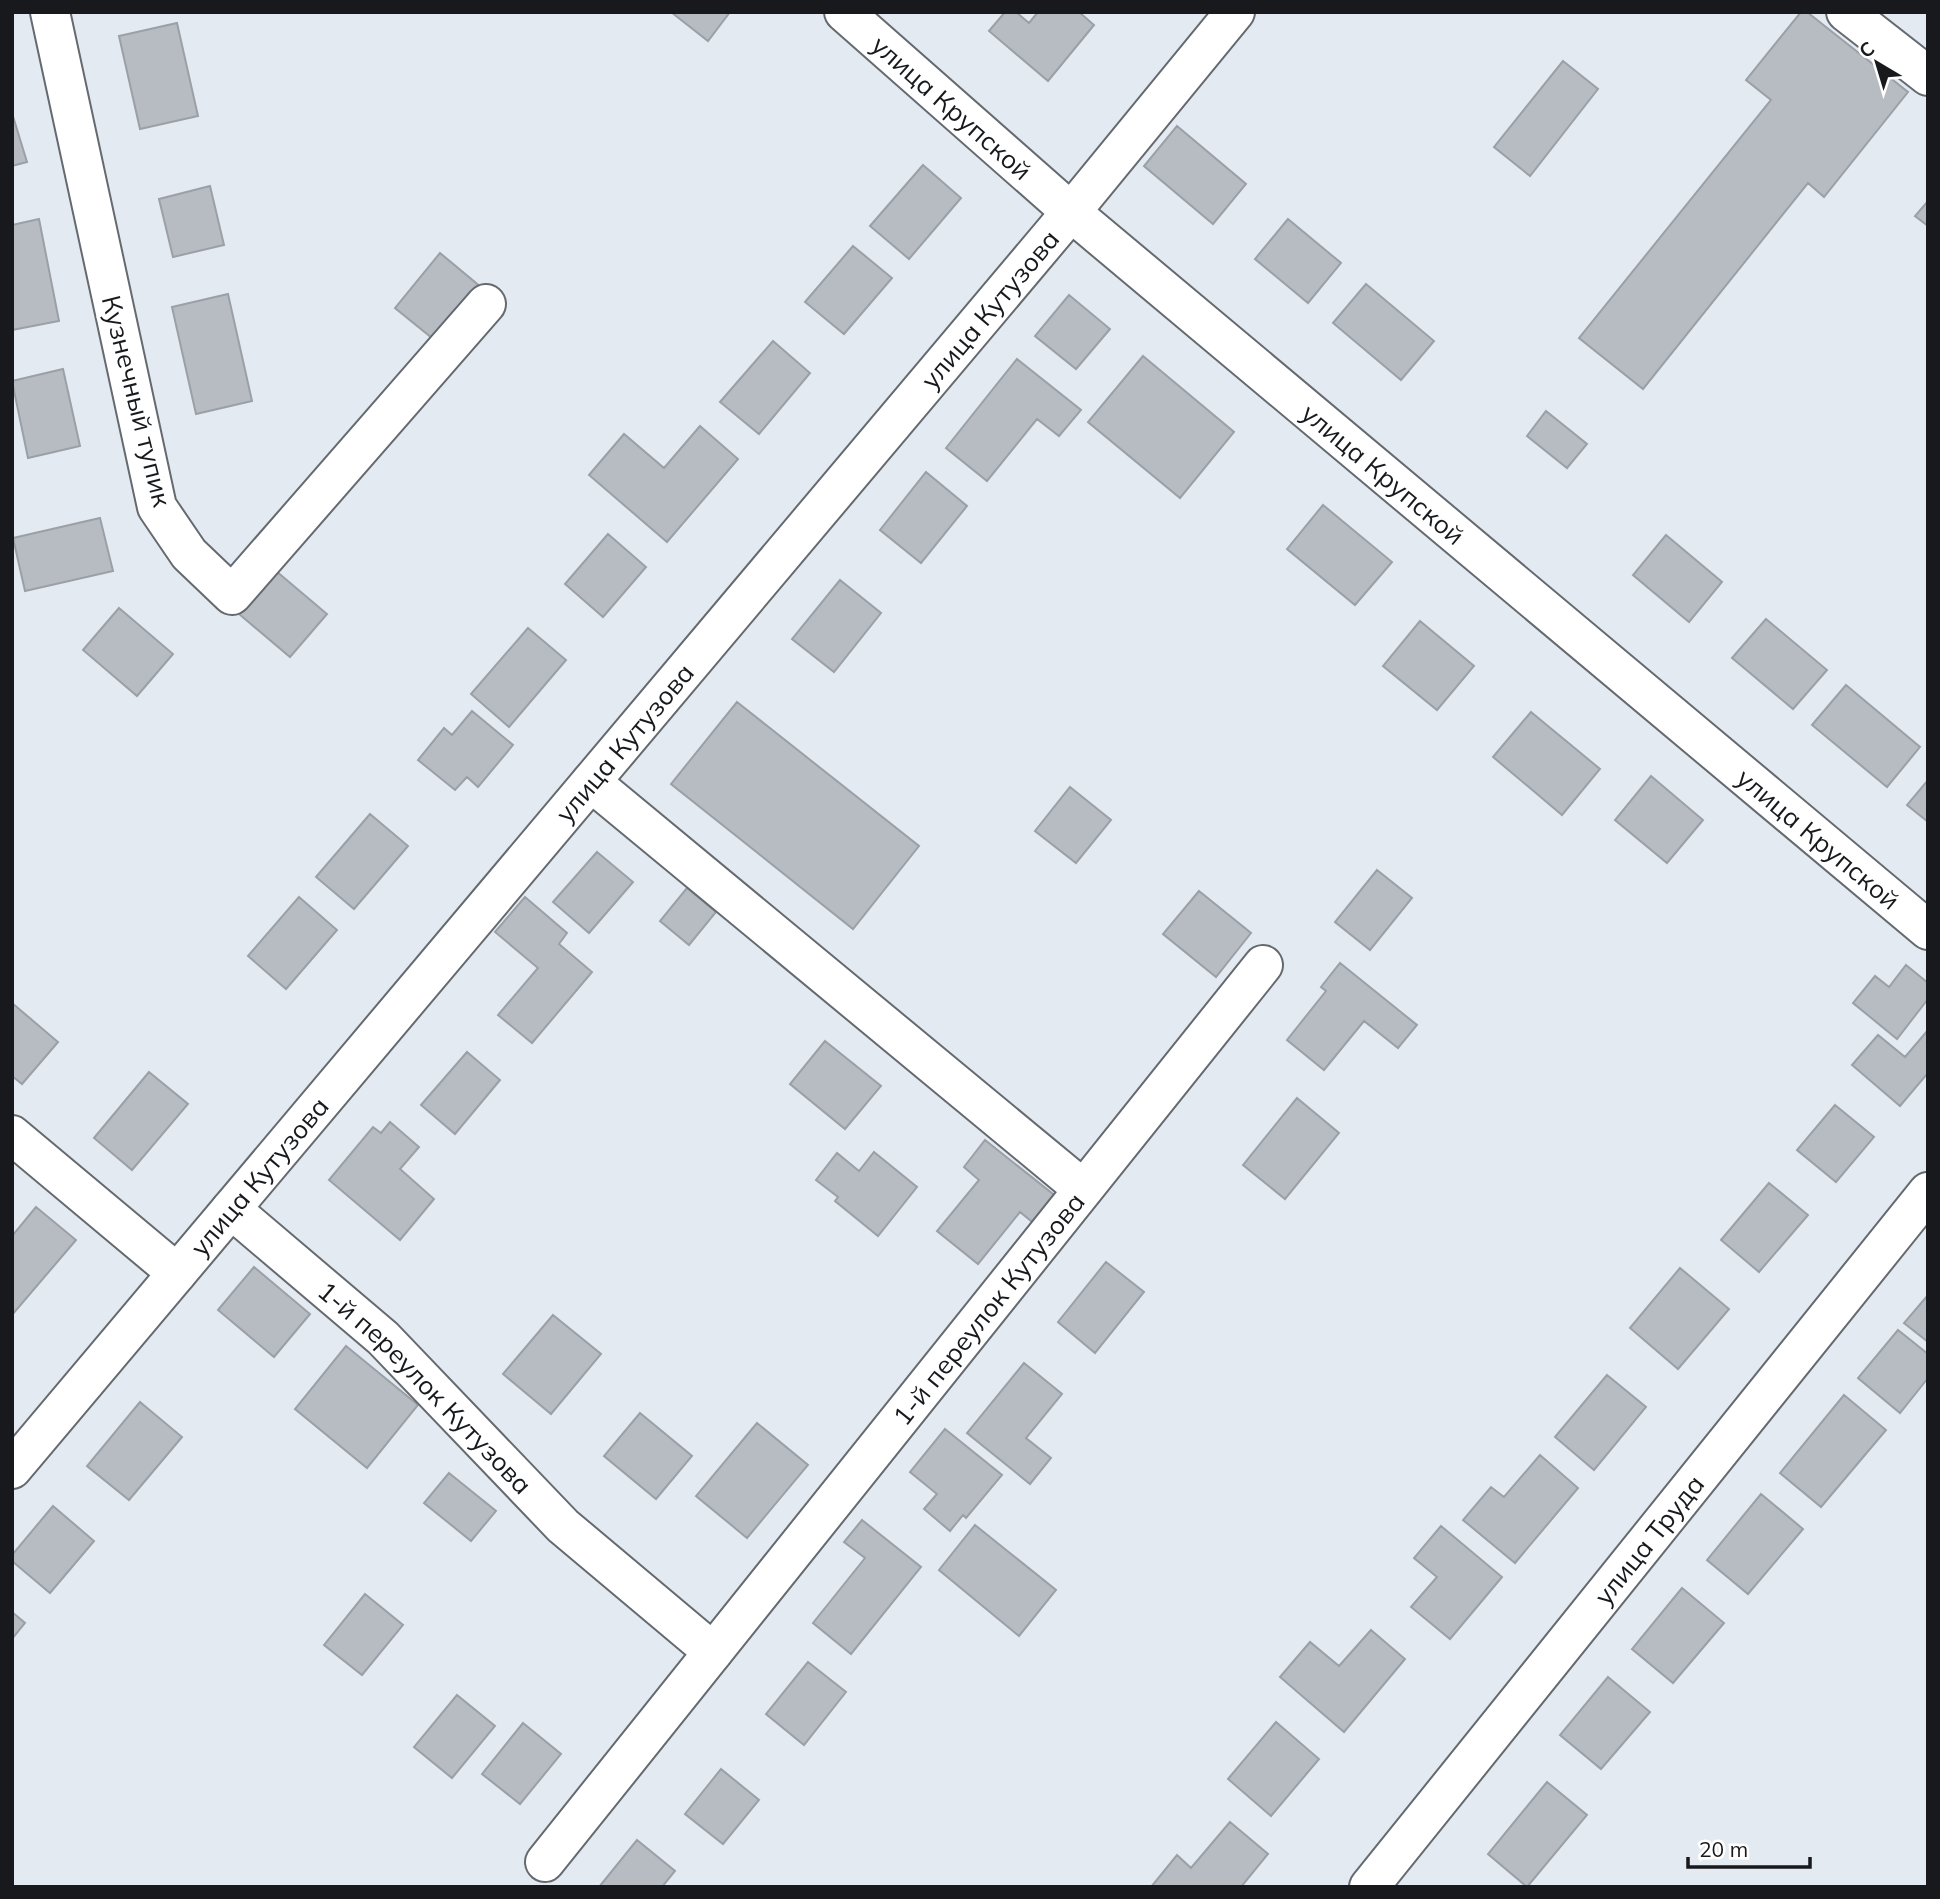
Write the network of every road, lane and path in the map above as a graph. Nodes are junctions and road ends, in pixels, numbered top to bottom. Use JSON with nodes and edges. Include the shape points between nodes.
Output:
{"nodes":[{"id":1,"x":50,"y":12,"type":"edge"},
{"id":2,"x":845,"y":12,"type":"edge"},
{"id":3,"x":1235,"y":12,"type":"edge"},
{"id":4,"x":1846,"y":12,"type":"edge"},
{"id":5,"x":1928,"y":76,"type":"edge"},
{"id":6,"x":1071,"y":212,"type":"junction"},
{"id":7,"x":486,"y":304,"type":"dead end"},
{"id":8,"x":591,"y":782,"type":"junction"},
{"id":9,"x":1928,"y":930,"type":"edge"},
{"id":10,"x":1263,"y":964,"type":"dead end"},
{"id":11,"x":12,"y":1135,"type":"edge"},
{"id":12,"x":1083,"y":1189,"type":"junction"},
{"id":13,"x":1928,"y":1192,"type":"edge"},
{"id":14,"x":231,"y":1209,"type":"junction"},
{"id":15,"x":177,"y":1273,"type":"junction"},
{"id":16,"x":12,"y":1469,"type":"edge"},
{"id":17,"x":713,"y":1653,"type":"junction"},
{"id":18,"x":545,"y":1862,"type":"dead end"},
{"id":19,"x":1368,"y":1887,"type":"edge"}],
"edges":[{"from":1,"to":7,"type":"street","name":"Кузнечный тупик","via":[[157,507],[189,554],[232,594]]},
{"from":2,"to":6,"type":"street","name":"улица Крупской"},
{"from":3,"to":6,"type":"street","name":"улица Кутузова"},
{"from":4,"to":5,"type":"street"},
{"from":6,"to":8,"type":"street","name":"улица Кутузова"},
{"from":6,"to":9,"type":"street","name":"улица Крупской"},
{"from":8,"to":12,"type":"street"},
{"from":8,"to":14,"type":"street","name":"улица Кутузова"},
{"from":10,"to":12,"type":"street","name":"1-й переулок Кутузова"},
{"from":11,"to":15,"type":"street"},
{"from":12,"to":17,"type":"street","name":"1-й переулок Кутузова"},
{"from":13,"to":19,"type":"street","name":"улица Труда"},
{"from":14,"to":15,"type":"street","name":"улица Кутузова"},
{"from":14,"to":17,"type":"street","name":"1-й переулок Кутузова","via":[[383,1338],[563,1526]]},
{"from":15,"to":16,"type":"street","name":"улица Кутузова"},
{"from":17,"to":18,"type":"street","name":"1-й переулок Кутузова"}]}
